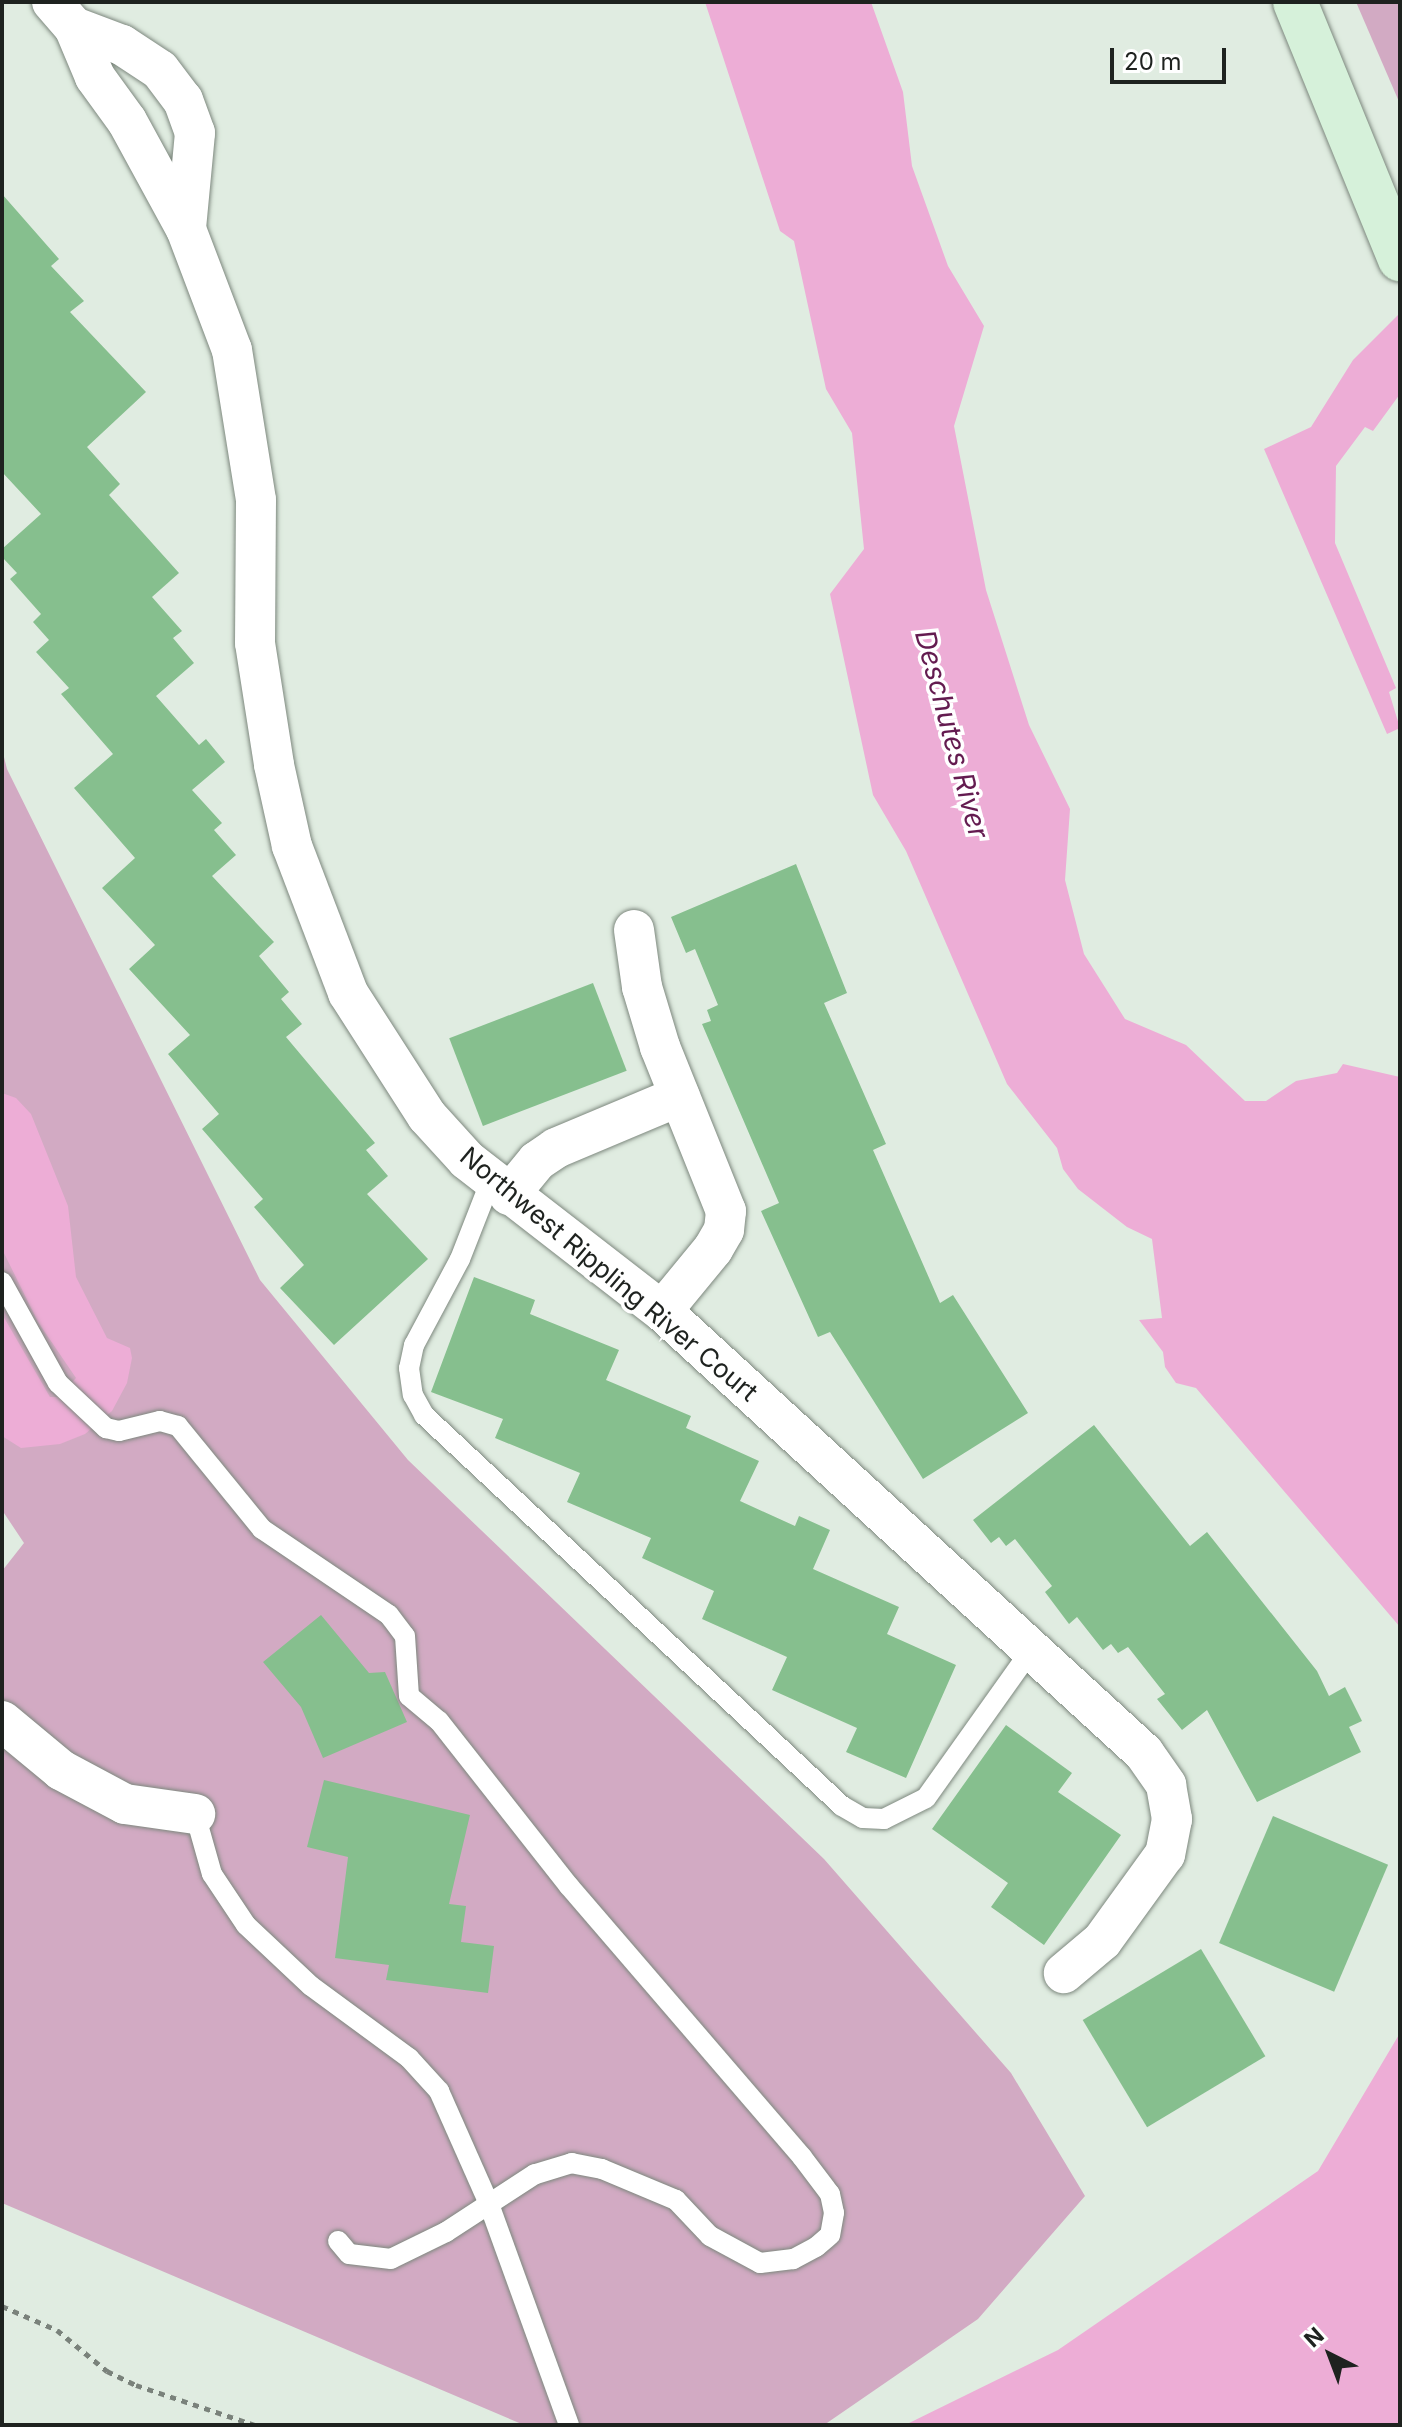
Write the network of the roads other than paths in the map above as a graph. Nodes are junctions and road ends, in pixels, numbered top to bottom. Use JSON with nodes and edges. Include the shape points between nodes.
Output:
{"nodes":[{"id":1,"x":1295,"y":2,"type":"edge"},
{"id":2,"x":63,"y":15,"type":"edge"},
{"id":3,"x":186,"y":229,"type":"junction"},
{"id":4,"x":1400,"y":259,"type":"edge"},
{"id":5,"x":634,"y":930,"type":"dead end"},
{"id":6,"x":680,"y":1096,"type":"junction"},
{"id":7,"x":500,"y":1188,"type":"junction"},
{"id":8,"x":2,"y":1282,"type":"edge"},
{"id":9,"x":662,"y":1311,"type":"junction"},
{"id":10,"x":1032,"y":1649,"type":"junction"},
{"id":11,"x":2,"y":1721,"type":"edge"},
{"id":12,"x":195,"y":1814,"type":"joint"},
{"id":13,"x":1064,"y":1973,"type":"dead end"},
{"id":14,"x":489,"y":2204,"type":"junction"},
{"id":15,"x":338,"y":2241,"type":"dead end"},
{"id":16,"x":569,"y":2425,"type":"edge"}],
"edges":[{"from":1,"to":4,"type":"main road"},
{"from":2,"to":3,"type":"street","name":"Northwest Rippling River Court"},
{"from":2,"to":3,"type":"street","name":"Northwest Rippling River Court","via":[[160,70],[183,100],[195,133]]},
{"from":3,"to":7,"type":"street","name":"Northwest Rippling River Court","via":[[232,350],[256,500],[255,643],[296,860],[348,993],[384,1056],[427,1116]]},
{"from":5,"to":6,"type":"street","via":[[642,987]]},
{"from":6,"to":7,"type":"street","via":[[556,1148]]},
{"from":6,"to":9,"type":"street","via":[[726,1211],[713,1249]]},
{"from":7,"to":9,"type":"street","name":"Northwest Rippling River Court"},
{"from":7,"to":10,"type":"lane","via":[[414,1345],[409,1368],[413,1395],[424,1415],[842,1806],[863,1818],[884,1819],[926,1798]]},
{"from":8,"to":14,"type":"lane","via":[[58,1383],[106,1428],[119,1431],[160,1421],[178,1426],[262,1529],[389,1615],[405,1636],[409,1696],[439,1721],[569,1886],[802,2157],[830,2194],[834,2213],[830,2235],[816,2247],[793,2259],[760,2263],[710,2236],[676,2200],[602,2169],[572,2163],[535,2174]]},
{"from":9,"to":10,"type":"street","name":"Northwest Rippling River Court"},
{"from":10,"to":13,"type":"street","name":"Northwest Rippling River Court","via":[[1144,1753],[1166,1785],[1172,1819],[1165,1854],[1102,1941]]},
{"from":11,"to":12,"type":"street","via":[[61,1770],[125,1804]]},
{"from":12,"to":14,"type":"lane","via":[[212,1874],[246,1925],[311,1986],[409,2058],[439,2091]]},
{"from":14,"to":15,"type":"lane","via":[[391,2259],[349,2254]]},
{"from":14,"to":16,"type":"lane"}]}
